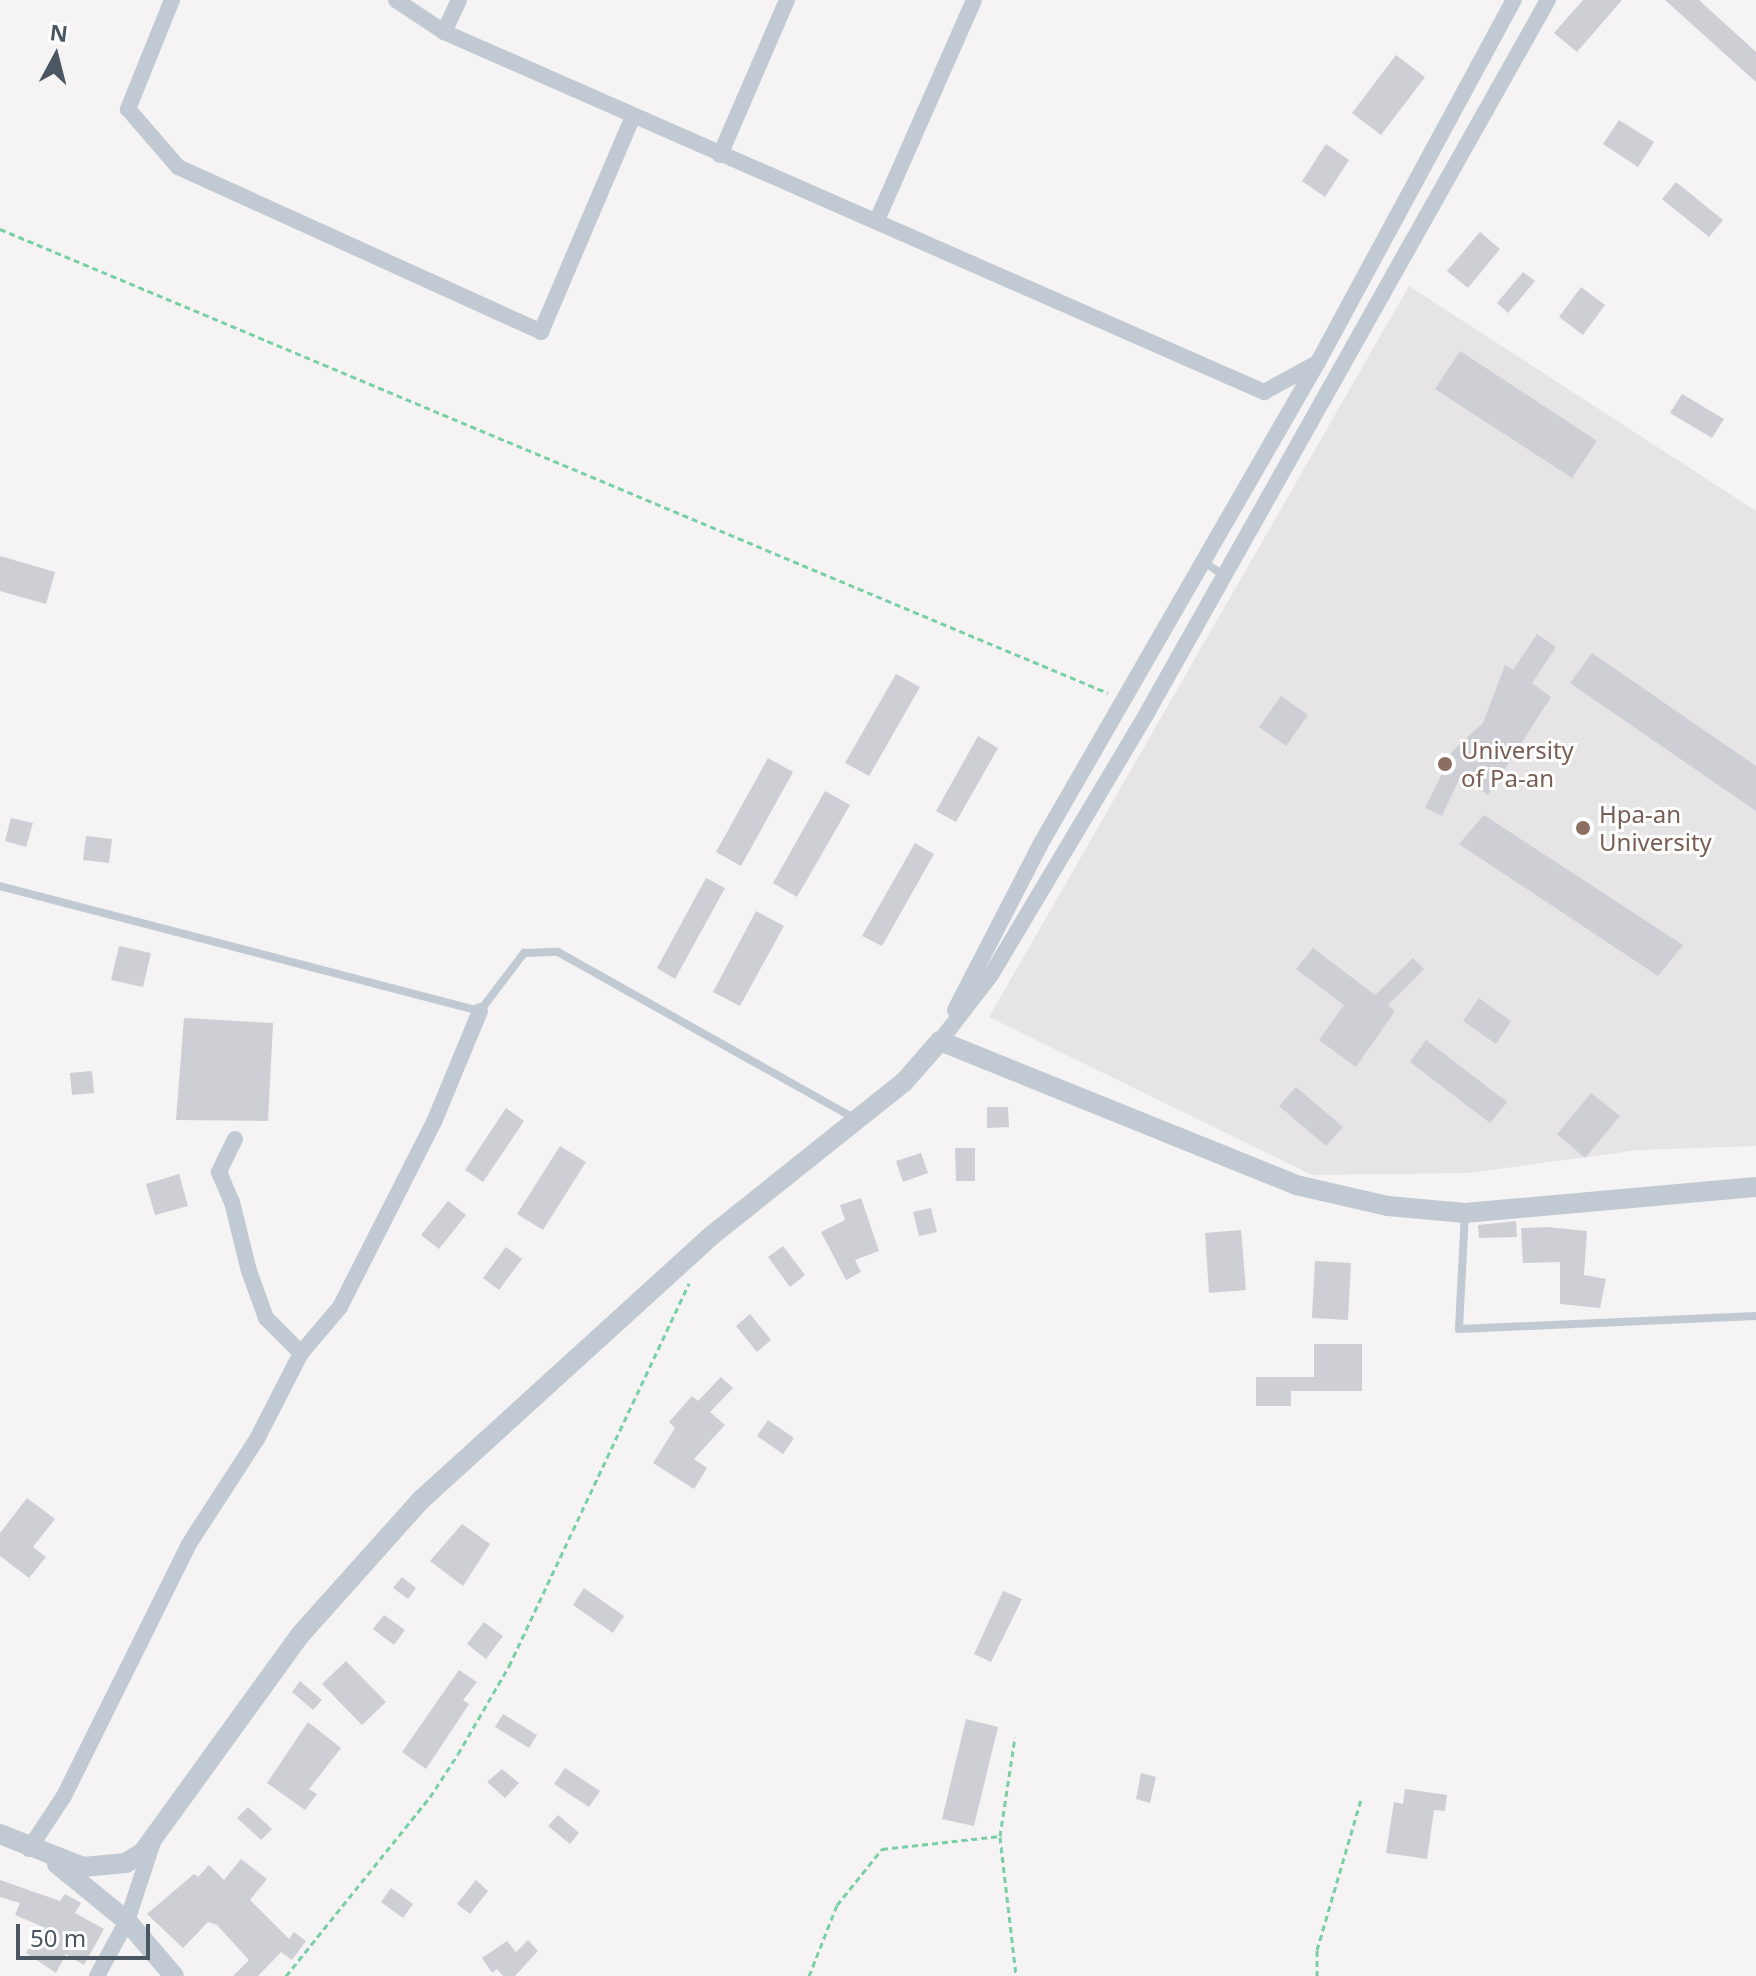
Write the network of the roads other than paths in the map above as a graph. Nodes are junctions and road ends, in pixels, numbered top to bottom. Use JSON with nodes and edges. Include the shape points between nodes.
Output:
{"nodes":[{"id":1,"x":172,"y":0,"type":"edge"},
{"id":2,"x":396,"y":0,"type":"edge"},
{"id":3,"x":459,"y":0,"type":"edge"},
{"id":4,"x":787,"y":0,"type":"edge"},
{"id":5,"x":974,"y":0,"type":"edge"},
{"id":6,"x":1514,"y":0,"type":"edge"},
{"id":7,"x":1548,"y":0,"type":"edge"},
{"id":8,"x":444,"y":32,"type":"junction"},
{"id":9,"x":1474,"y":76,"type":"junction"},
{"id":10,"x":1499,"y":90,"type":"junction"},
{"id":11,"x":633,"y":116,"type":"junction"},
{"id":12,"x":720,"y":155,"type":"junction"},
{"id":13,"x":1406,"y":205,"type":"junction"},
{"id":14,"x":1429,"y":218,"type":"junction"},
{"id":15,"x":877,"y":220,"type":"junction"},
{"id":16,"x":1318,"y":362,"type":"junction"},
{"id":17,"x":1340,"y":375,"type":"junction"},
{"id":18,"x":1216,"y":541,"type":"junction"},
{"id":19,"x":1237,"y":555,"type":"junction"},
{"id":20,"x":1204,"y":562,"type":"junction"},
{"id":21,"x":1225,"y":576,"type":"junction"},
{"id":22,"x":1040,"y":845,"type":"junction"},
{"id":23,"x":1062,"y":857,"type":"junction"},
{"id":24,"x":0,"y":886,"type":"edge"},
{"id":25,"x":480,"y":1011,"type":"junction"},
{"id":26,"x":940,"y":1041,"type":"junction"},
{"id":27,"x":857,"y":1120,"type":"junction"},
{"id":28,"x":235,"y":1139,"type":"dead end"},
{"id":29,"x":1756,"y":1187,"type":"edge"},
{"id":30,"x":1465,"y":1213,"type":"junction"},
{"id":31,"x":1756,"y":1316,"type":"edge"},
{"id":32,"x":301,"y":1353,"type":"junction"},
{"id":33,"x":0,"y":1834,"type":"edge"},
{"id":34,"x":154,"y":1840,"type":"junction"},
{"id":35,"x":29,"y":1849,"type":"junction"},
{"id":36,"x":51,"y":1859,"type":"junction"},
{"id":37,"x":127,"y":1921,"type":"junction"},
{"id":38,"x":97,"y":1976,"type":"edge"},
{"id":39,"x":174,"y":1976,"type":"edge"}],
"edges":[{"from":1,"to":11,"type":"street","via":[[128,109],[178,167],[541,332]]},
{"from":2,"to":8,"type":"street"},
{"from":3,"to":8,"type":"street"},
{"from":4,"to":12,"type":"street"},
{"from":5,"to":15,"type":"street"},
{"from":6,"to":9,"type":"street"},
{"from":7,"to":10,"type":"street"},
{"from":8,"to":11,"type":"street"},
{"from":9,"to":10,"type":"street"},
{"from":9,"to":13,"type":"street"},
{"from":10,"to":14,"type":"street"},
{"from":11,"to":12,"type":"street"},
{"from":12,"to":15,"type":"street"},
{"from":13,"to":14,"type":"street"},
{"from":13,"to":16,"type":"street"},
{"from":14,"to":17,"type":"street"},
{"from":15,"to":16,"type":"street","via":[[1264,392]]},
{"from":16,"to":17,"type":"lane"},
{"from":16,"to":18,"type":"street"},
{"from":17,"to":19,"type":"street"},
{"from":18,"to":19,"type":"lane"},
{"from":18,"to":20,"type":"street"},
{"from":19,"to":21,"type":"street"},
{"from":20,"to":21,"type":"lane"},
{"from":20,"to":22,"type":"street"},
{"from":21,"to":23,"type":"street"},
{"from":22,"to":23,"type":"street"},
{"from":22,"to":26,"type":"street"},
{"from":23,"to":26,"type":"street","via":[[991,975]]},
{"from":24,"to":25,"type":"lane"},
{"from":25,"to":27,"type":"lane","via":[[524,953],[558,952]]},
{"from":25,"to":32,"type":"street","via":[[434,1122],[340,1307]]},
{"from":26,"to":27,"type":"street","via":[[904,1082]]},
{"from":26,"to":30,"type":"street","via":[[1296,1185],[1388,1206]]},
{"from":27,"to":34,"type":"street","via":[[711,1236],[421,1500],[301,1634]]},
{"from":28,"to":32,"type":"street","via":[[219,1172],[249,1271],[266,1318]]},
{"from":29,"to":30,"type":"street"},
{"from":30,"to":31,"type":"lane","via":[[1459,1329]]},
{"from":32,"to":35,"type":"street","via":[[257,1439],[189,1544],[64,1796]]},
{"from":33,"to":35,"type":"street"},
{"from":34,"to":36,"type":"street","via":[[126,1863],[106,1868]]},
{"from":34,"to":37,"type":"street"},
{"from":35,"to":36,"type":"street"},
{"from":36,"to":37,"type":"street"},
{"from":37,"to":38,"type":"street"},
{"from":37,"to":39,"type":"street"}]}
